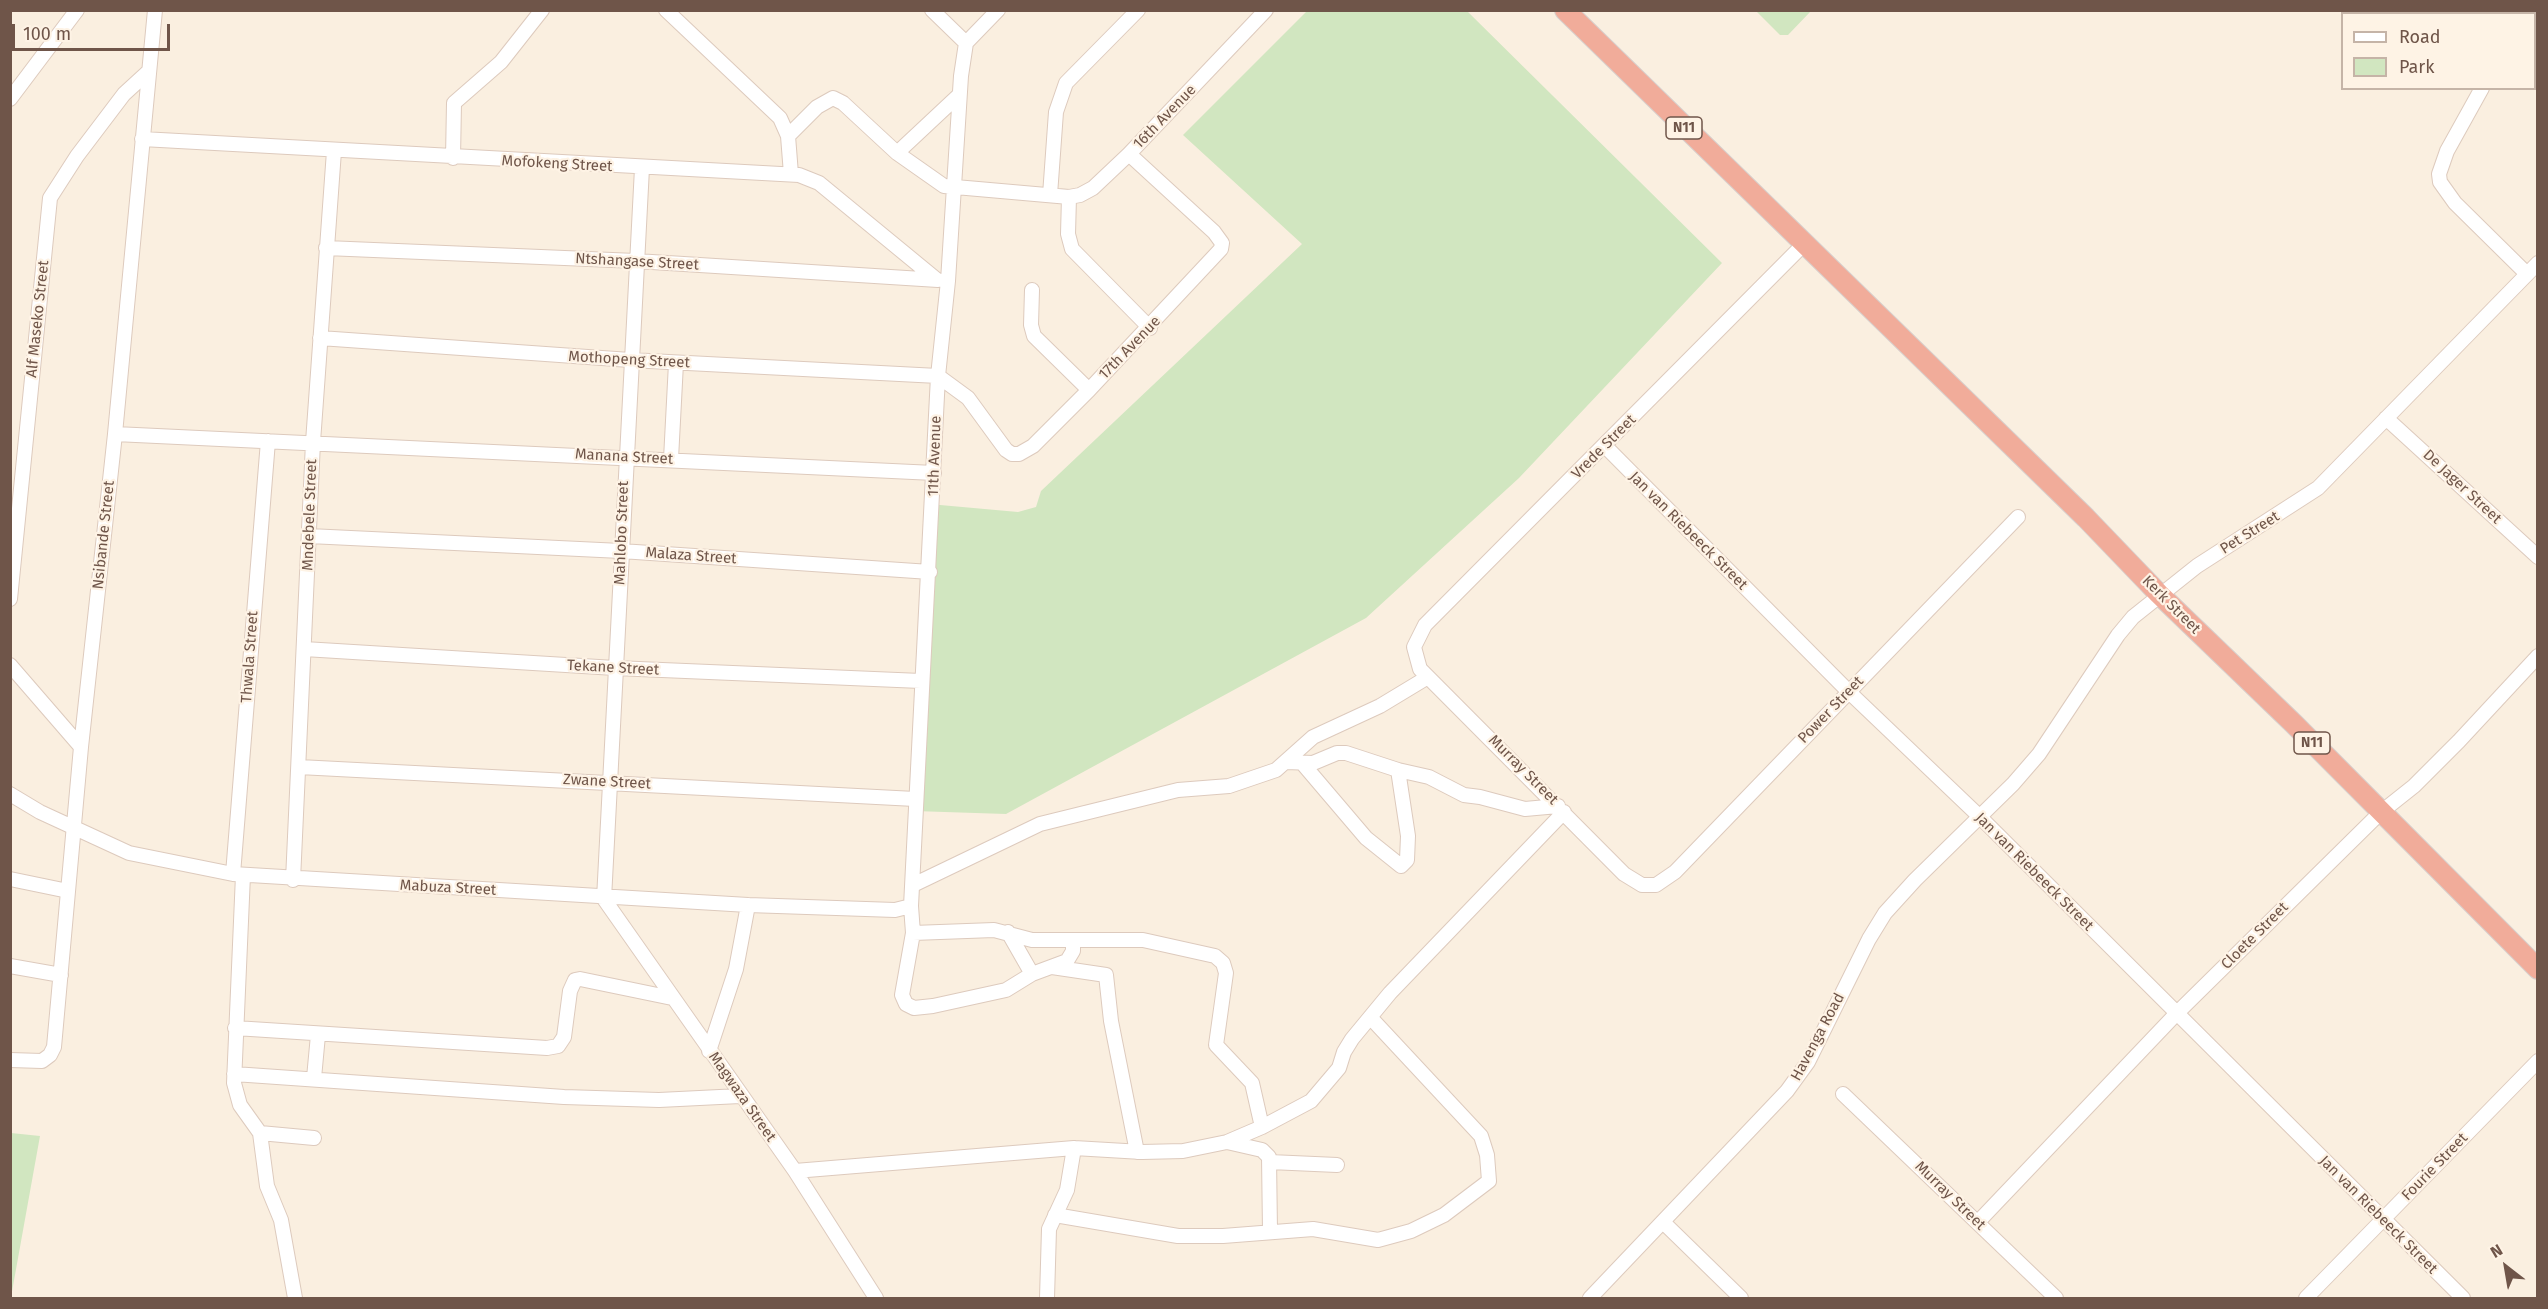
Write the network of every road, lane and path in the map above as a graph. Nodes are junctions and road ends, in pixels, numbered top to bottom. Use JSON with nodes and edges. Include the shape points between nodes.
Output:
{"nodes":[{"id":1,"x":77,"y":10,"type":"edge"},
{"id":2,"x":155,"y":10,"type":"edge"},
{"id":3,"x":542,"y":10,"type":"edge"},
{"id":4,"x":666,"y":10,"type":"edge"},
{"id":5,"x":932,"y":10,"type":"edge"},
{"id":6,"x":998,"y":10,"type":"edge"},
{"id":7,"x":1138,"y":10,"type":"edge"},
{"id":8,"x":1266,"y":10,"type":"edge"},
{"id":9,"x":1565,"y":10,"type":"edge"},
{"id":10,"x":966,"y":43,"type":"junction"},
{"id":11,"x":148,"y":72,"type":"junction"},
{"id":12,"x":2481,"y":90,"type":"edge"},
{"id":13,"x":959,"y":95,"type":"junction"},
{"id":14,"x":10,"y":99,"type":"edge"},
{"id":15,"x":788,"y":136,"type":"junction"},
{"id":16,"x":142,"y":139,"type":"junction"},
{"id":17,"x":333,"y":151,"type":"junction"},
{"id":18,"x":897,"y":153,"type":"junction"},
{"id":19,"x":1129,"y":154,"type":"junction"},
{"id":20,"x":453,"y":158,"type":"junction"},
{"id":21,"x":642,"y":168,"type":"junction"},
{"id":22,"x":791,"y":174,"type":"junction"},
{"id":23,"x":953,"y":188,"type":"junction"},
{"id":24,"x":1050,"y":195,"type":"junction"},
{"id":25,"x":1069,"y":197,"type":"junction"},
{"id":26,"x":1803,"y":244,"type":"junction"},
{"id":27,"x":326,"y":248,"type":"junction"},
{"id":28,"x":636,"y":261,"type":"junction"},
{"id":29,"x":2538,"y":263,"type":"edge"},
{"id":30,"x":2526,"y":273,"type":"junction"},
{"id":31,"x":943,"y":280,"type":"junction"},
{"id":32,"x":1032,"y":290,"type":"dead end"},
{"id":33,"x":1150,"y":328,"type":"junction"},
{"id":34,"x":320,"y":338,"type":"junction"},
{"id":35,"x":630,"y":360,"type":"junction"},
{"id":36,"x":676,"y":363,"type":"junction"},
{"id":37,"x":938,"y":376,"type":"junction"},
{"id":38,"x":1089,"y":390,"type":"junction"},
{"id":39,"x":2386,"y":417,"type":"junction"},
{"id":40,"x":116,"y":434,"type":"junction"},
{"id":41,"x":268,"y":441,"type":"junction"},
{"id":42,"x":313,"y":442,"type":"junction"},
{"id":43,"x":1605,"y":446,"type":"junction"},
{"id":44,"x":625,"y":457,"type":"junction"},
{"id":45,"x":671,"y":459,"type":"junction"},
{"id":46,"x":934,"y":473,"type":"junction"},
{"id":47,"x":2018,"y":517,"type":"dead end"},
{"id":48,"x":309,"y":536,"type":"junction"},
{"id":49,"x":621,"y":551,"type":"junction"},
{"id":50,"x":2538,"y":556,"type":"edge"},
{"id":51,"x":930,"y":572,"type":"junction"},
{"id":52,"x":2159,"y":594,"type":"junction"},
{"id":53,"x":10,"y":599,"type":"edge"},
{"id":54,"x":304,"y":649,"type":"junction"},
{"id":55,"x":1414,"y":654,"type":"joint"},
{"id":56,"x":2538,"y":656,"type":"edge"},
{"id":57,"x":10,"y":665,"type":"edge"},
{"id":58,"x":615,"y":668,"type":"junction"},
{"id":59,"x":1428,"y":677,"type":"junction"},
{"id":60,"x":921,"y":681,"type":"junction"},
{"id":61,"x":1849,"y":692,"type":"junction"},
{"id":62,"x":81,"y":747,"type":"junction"},
{"id":63,"x":1286,"y":762,"type":"junction"},
{"id":64,"x":1303,"y":764,"type":"junction"},
{"id":65,"x":299,"y":766,"type":"junction"},
{"id":66,"x":1398,"y":770,"type":"junction"},
{"id":67,"x":608,"y":781,"type":"junction"},
{"id":68,"x":10,"y":794,"type":"edge"},
{"id":69,"x":915,"y":799,"type":"junction"},
{"id":70,"x":1561,"y":809,"type":"junction"},
{"id":71,"x":2380,"y":813,"type":"junction"},
{"id":72,"x":1979,"y":816,"type":"junction"},
{"id":73,"x":75,"y":828,"type":"junction"},
{"id":74,"x":238,"y":875,"type":"junction"},
{"id":75,"x":10,"y":879,"type":"edge"},
{"id":76,"x":293,"y":880,"type":"junction"},
{"id":77,"x":1636,"y":883,"type":"joint"},
{"id":78,"x":913,"y":885,"type":"junction"},
{"id":79,"x":68,"y":891,"type":"junction"},
{"id":80,"x":604,"y":898,"type":"junction"},
{"id":81,"x":748,"y":905,"type":"junction"},
{"id":82,"x":906,"y":908,"type":"junction"},
{"id":83,"x":1008,"y":932,"type":"junction"},
{"id":84,"x":913,"y":933,"type":"junction"},
{"id":85,"x":1072,"y":940,"type":"junction"},
{"id":86,"x":10,"y":966,"type":"edge"},
{"id":87,"x":1052,"y":967,"type":"junction"},
{"id":88,"x":2538,"y":969,"type":"edge"},
{"id":89,"x":1032,"y":974,"type":"junction"},
{"id":90,"x":61,"y":975,"type":"junction"},
{"id":91,"x":672,"y":998,"type":"junction"},
{"id":92,"x":2176,"y":1014,"type":"junction"},
{"id":93,"x":1370,"y":1017,"type":"junction"},
{"id":94,"x":235,"y":1028,"type":"junction"},
{"id":95,"x":318,"y":1035,"type":"junction"},
{"id":96,"x":709,"y":1051,"type":"junction"},
{"id":97,"x":10,"y":1060,"type":"edge"},
{"id":98,"x":2538,"y":1060,"type":"edge"},
{"id":99,"x":234,"y":1074,"type":"junction"},
{"id":100,"x":314,"y":1078,"type":"junction"},
{"id":101,"x":1843,"y":1094,"type":"dead end"},
{"id":102,"x":740,"y":1095,"type":"junction"},
{"id":103,"x":1262,"y":1127,"type":"junction"},
{"id":104,"x":260,"y":1133,"type":"junction"},
{"id":105,"x":314,"y":1138,"type":"dead end"},
{"id":106,"x":1227,"y":1142,"type":"junction"},
{"id":107,"x":1074,"y":1148,"type":"junction"},
{"id":108,"x":1137,"y":1152,"type":"junction"},
{"id":109,"x":1270,"y":1162,"type":"junction"},
{"id":110,"x":1337,"y":1165,"type":"dead end"},
{"id":111,"x":795,"y":1172,"type":"junction"},
{"id":112,"x":1055,"y":1215,"type":"junction"},
{"id":113,"x":2383,"y":1221,"type":"junction"},
{"id":114,"x":1663,"y":1222,"type":"junction"},
{"id":115,"x":1978,"y":1222,"type":"junction"},
{"id":116,"x":1270,"y":1231,"type":"junction"},
{"id":117,"x":295,"y":1299,"type":"edge"},
{"id":118,"x":876,"y":1299,"type":"edge"},
{"id":119,"x":1047,"y":1299,"type":"edge"},
{"id":120,"x":1590,"y":1299,"type":"edge"},
{"id":121,"x":1741,"y":1299,"type":"edge"},
{"id":122,"x":2056,"y":1299,"type":"edge"},
{"id":123,"x":2306,"y":1299,"type":"edge"},
{"id":124,"x":2463,"y":1299,"type":"edge"}],
"edges":[{"from":1,"to":14,"type":"street"},
{"from":2,"to":11,"type":"street","name":"Nsibande Street"},
{"from":3,"to":20,"type":"street","via":[[501,62],[454,103]]},
{"from":4,"to":15,"type":"street","via":[[776,113]]},
{"from":5,"to":10,"type":"street"},
{"from":6,"to":10,"type":"street"},
{"from":7,"to":24,"type":"street","via":[[1066,83],[1056,112]]},
{"from":8,"to":19,"type":"street","name":"16th Avenue"},
{"from":9,"to":26,"type":"highway","number":"N11"},
{"from":10,"to":13,"type":"street","name":"11th Avenue"},
{"from":11,"to":16,"type":"street","name":"Nsibande Street"},
{"from":11,"to":53,"type":"street","name":"Alf Maseko Street","via":[[124,94],[50,198]]},
{"from":12,"to":30,"type":"street","via":[[2447,151],[2440,182]]},
{"from":13,"to":18,"type":"street"},
{"from":13,"to":23,"type":"street","name":"11th Avenue"},
{"from":15,"to":18,"type":"street","via":[[832,98],[843,103]]},
{"from":15,"to":22,"type":"street"},
{"from":16,"to":17,"type":"street","name":"Mofokeng Street"},
{"from":16,"to":40,"type":"street","name":"Nsibande Street"},
{"from":17,"to":20,"type":"street","name":"Mofokeng Street"},
{"from":17,"to":27,"type":"street","name":"Mndebele Street"},
{"from":18,"to":23,"type":"street","via":[[937,183]]},
{"from":19,"to":25,"type":"street","name":"16th Avenue","via":[[1093,188]]},
{"from":19,"to":33,"type":"street","name":"17th Avenue","via":[[1222,243],[1220,252]]},
{"from":20,"to":21,"type":"street","name":"Mofokeng Street"},
{"from":21,"to":22,"type":"street","name":"Mofokeng Street"},
{"from":21,"to":28,"type":"street","name":"Mahlobo Street"},
{"from":22,"to":31,"type":"street","name":"Mofokeng Street","via":[[819,183]]},
{"from":23,"to":24,"type":"street","name":"16th Avenue"},
{"from":23,"to":31,"type":"street","name":"11th Avenue"},
{"from":24,"to":25,"type":"street","name":"16th Avenue"},
{"from":25,"to":33,"type":"street","via":[[1068,234],[1072,249]]},
{"from":26,"to":43,"type":"street","name":"Vrede Street"},
{"from":26,"to":52,"type":"highway","name":"Kerk Street","number":"N11","via":[[2086,518]]},
{"from":27,"to":28,"type":"street","name":"Ntshangase Street"},
{"from":27,"to":34,"type":"street","name":"Mndebele Street"},
{"from":28,"to":31,"type":"street","name":"Ntshangase Street"},
{"from":28,"to":35,"type":"street","name":"Mahlobo Street"},
{"from":29,"to":30,"type":"street","name":"Pet Street"},
{"from":30,"to":39,"type":"street","name":"Pet Street"},
{"from":31,"to":37,"type":"street","name":"11th Avenue"},
{"from":32,"to":38,"type":"street","via":[[1034,336]]},
{"from":33,"to":38,"type":"street","name":"17th Avenue"},
{"from":34,"to":35,"type":"street","name":"Mothopeng Street"},
{"from":34,"to":42,"type":"street","name":"Mndebele Street"},
{"from":35,"to":36,"type":"street","name":"Mothopeng Street"},
{"from":35,"to":44,"type":"street","name":"Mahlobo Street"},
{"from":36,"to":37,"type":"street","name":"Mothopeng Street"},
{"from":36,"to":45,"type":"street"},
{"from":37,"to":38,"type":"street","name":"17th Avenue","via":[[968,398],[1014,455],[1033,447]]},
{"from":37,"to":46,"type":"street","name":"11th Avenue"},
{"from":39,"to":50,"type":"street","name":"De Jager Street"},
{"from":39,"to":52,"type":"street","name":"Pet Street","via":[[2318,488]]},
{"from":40,"to":41,"type":"street","name":"Manana Street"},
{"from":40,"to":62,"type":"street","name":"Nsibande Street"},
{"from":41,"to":42,"type":"street","name":"Manana Street"},
{"from":41,"to":74,"type":"street","name":"Thwala Street"},
{"from":42,"to":44,"type":"street","name":"Manana Street"},
{"from":42,"to":48,"type":"street","name":"Mndebele Street"},
{"from":43,"to":55,"type":"street","name":"Vrede Street","via":[[1425,625]]},
{"from":43,"to":61,"type":"street","name":"Jan van Riebeeck Street"},
{"from":44,"to":45,"type":"street","name":"Manana Street"},
{"from":44,"to":49,"type":"street","name":"Mahlobo Street"},
{"from":45,"to":46,"type":"street","name":"Manana Street"},
{"from":46,"to":51,"type":"street","name":"11th Avenue"},
{"from":47,"to":61,"type":"street","name":"Power Street"},
{"from":48,"to":49,"type":"street","name":"Malaza Street"},
{"from":48,"to":54,"type":"street","name":"Mndebele Street"},
{"from":49,"to":51,"type":"street","name":"Malaza Street"},
{"from":49,"to":58,"type":"street","name":"Mahlobo Street"},
{"from":51,"to":60,"type":"street","name":"11th Avenue"},
{"from":52,"to":71,"type":"highway","name":"Kerk Street","number":"N11"},
{"from":52,"to":72,"type":"street","name":"Pet Street","via":[[2118,635],[2039,754]]},
{"from":54,"to":58,"type":"street","name":"Tekane Street"},
{"from":54,"to":65,"type":"street","name":"Mndebele Street"},
{"from":55,"to":59,"type":"street","name":"Murray Street"},
{"from":56,"to":71,"type":"street","name":"Cloete Street","via":[[2414,786]]},
{"from":57,"to":62,"type":"street"},
{"from":58,"to":60,"type":"street","name":"Tekane Street"},
{"from":58,"to":67,"type":"street","name":"Mahlobo Street"},
{"from":59,"to":63,"type":"street","via":[[1380,706],[1313,737]]},
{"from":59,"to":70,"type":"street","name":"Murray Street"},
{"from":60,"to":69,"type":"street","name":"11th Avenue"},
{"from":61,"to":72,"type":"street","name":"Jan van Riebeeck Street"},
{"from":61,"to":77,"type":"street","name":"Power Street","via":[[1675,872],[1656,885]]},
{"from":62,"to":73,"type":"street","name":"Nsibande Street"},
{"from":63,"to":64,"type":"street"},
{"from":63,"to":78,"type":"street","via":[[1276,770],[1229,786],[1178,790],[1040,824]]},
{"from":64,"to":66,"type":"street","via":[[1342,752]]},
{"from":64,"to":66,"type":"street","via":[[1366,838],[1401,866],[1407,860],[1408,836]]},
{"from":65,"to":67,"type":"street","name":"Zwane Street"},
{"from":65,"to":76,"type":"street","name":"Mndebele Street"},
{"from":66,"to":70,"type":"street","via":[[1429,777],[1464,795],[1515,807]]},
{"from":67,"to":69,"type":"street","name":"Zwane Street"},
{"from":67,"to":80,"type":"street","name":"Mahlobo Street"},
{"from":68,"to":73,"type":"street","name":"Mabuza Street"},
{"from":69,"to":78,"type":"street","name":"11th Avenue"},
{"from":70,"to":77,"type":"street","name":"Murray Street"},
{"from":70,"to":93,"type":"street"},
{"from":71,"to":88,"type":"highway","name":"Kerk Street","number":"N11"},
{"from":71,"to":92,"type":"street","name":"Cloete Street"},
{"from":72,"to":92,"type":"street","name":"Jan van Riebeeck Street"},
{"from":72,"to":114,"type":"street","name":"Havenga Road","via":[[1876,926],[1800,1075]]},
{"from":73,"to":74,"type":"street","name":"Mabuza Street","via":[[129,853]]},
{"from":73,"to":79,"type":"street","name":"Nsibande Street"},
{"from":74,"to":76,"type":"street","name":"Mabuza Street"},
{"from":74,"to":94,"type":"street","name":"Thwala Street"},
{"from":75,"to":79,"type":"street"},
{"from":76,"to":80,"type":"street","name":"Mabuza Street"},
{"from":78,"to":82,"type":"street","name":"11th Avenue"},
{"from":79,"to":90,"type":"street","name":"Nsibande Street"},
{"from":80,"to":81,"type":"street","name":"Mabuza Street"},
{"from":80,"to":91,"type":"street","name":"Magwaza Street"},
{"from":81,"to":82,"type":"street","name":"Mabuza Street"},
{"from":81,"to":96,"type":"street","via":[[736,969]]},
{"from":82,"to":84,"type":"street","name":"11th Avenue"},
{"from":83,"to":84,"type":"street"},
{"from":83,"to":85,"type":"street","via":[[1032,940]]},
{"from":83,"to":89,"type":"street"},
{"from":84,"to":89,"type":"street","name":"11th Avenue","via":[[902,995],[906,1004],[914,1008],[994,994]]},
{"from":85,"to":87,"type":"street","via":[[1071,956]]},
{"from":85,"to":103,"type":"street","via":[[1155,941],[1220,959],[1226,968],[1226,982],[1216,1045],[1252,1083]]},
{"from":86,"to":90,"type":"street"},
{"from":87,"to":89,"type":"street"},
{"from":87,"to":108,"type":"street","via":[[1106,975],[1110,1021]]},
{"from":90,"to":97,"type":"street","name":"Nsibande Street","via":[[54,1047],[48,1057],[38,1062]]},
{"from":91,"to":95,"type":"street","via":[[575,980],[564,1037],[560,1044],[547,1048]]},
{"from":91,"to":96,"type":"street","name":"Magwaza Street"},
{"from":92,"to":113,"type":"street","name":"Jan van Riebeeck Street"},
{"from":92,"to":115,"type":"street","name":"Cloete Street"},
{"from":93,"to":103,"type":"street","via":[[1344,1052],[1339,1068],[1311,1101]]},
{"from":93,"to":116,"type":"street","via":[[1481,1136],[1489,1181],[1444,1215],[1392,1237],[1365,1240],[1313,1229]]},
{"from":94,"to":95,"type":"street"},
{"from":94,"to":99,"type":"street","name":"Thwala Street"},
{"from":95,"to":100,"type":"street"},
{"from":96,"to":102,"type":"street","name":"Magwaza Street"},
{"from":98,"to":113,"type":"street","name":"Fourie Street"},
{"from":99,"to":100,"type":"street"},
{"from":99,"to":104,"type":"street","name":"Thwala Street","via":[[237,1098]]},
{"from":100,"to":102,"type":"street","via":[[564,1097],[659,1100]]},
{"from":101,"to":115,"type":"street","name":"Murray Street"},
{"from":102,"to":111,"type":"street","name":"Magwaza Street"},
{"from":103,"to":106,"type":"street"},
{"from":104,"to":105,"type":"street"},
{"from":104,"to":117,"type":"street","via":[[267,1186],[281,1220]]},
{"from":106,"to":108,"type":"street","via":[[1183,1151]]},
{"from":106,"to":109,"type":"street","via":[[1265,1152]]},
{"from":107,"to":108,"type":"street"},
{"from":107,"to":111,"type":"street"},
{"from":107,"to":112,"type":"street","via":[[1067,1190]]},
{"from":109,"to":110,"type":"street"},
{"from":109,"to":116,"type":"street"},
{"from":111,"to":118,"type":"street","name":"Magwaza Street"},
{"from":112,"to":116,"type":"street","via":[[1178,1236]]},
{"from":112,"to":119,"type":"street","via":[[1049,1228]]},
{"from":113,"to":123,"type":"street","name":"Fourie Street"},
{"from":113,"to":124,"type":"street","name":"Jan van Riebeeck Street"},
{"from":114,"to":120,"type":"street","name":"Havenga Road"},
{"from":114,"to":121,"type":"street"},
{"from":115,"to":122,"type":"street","name":"Murray Street"}]}
